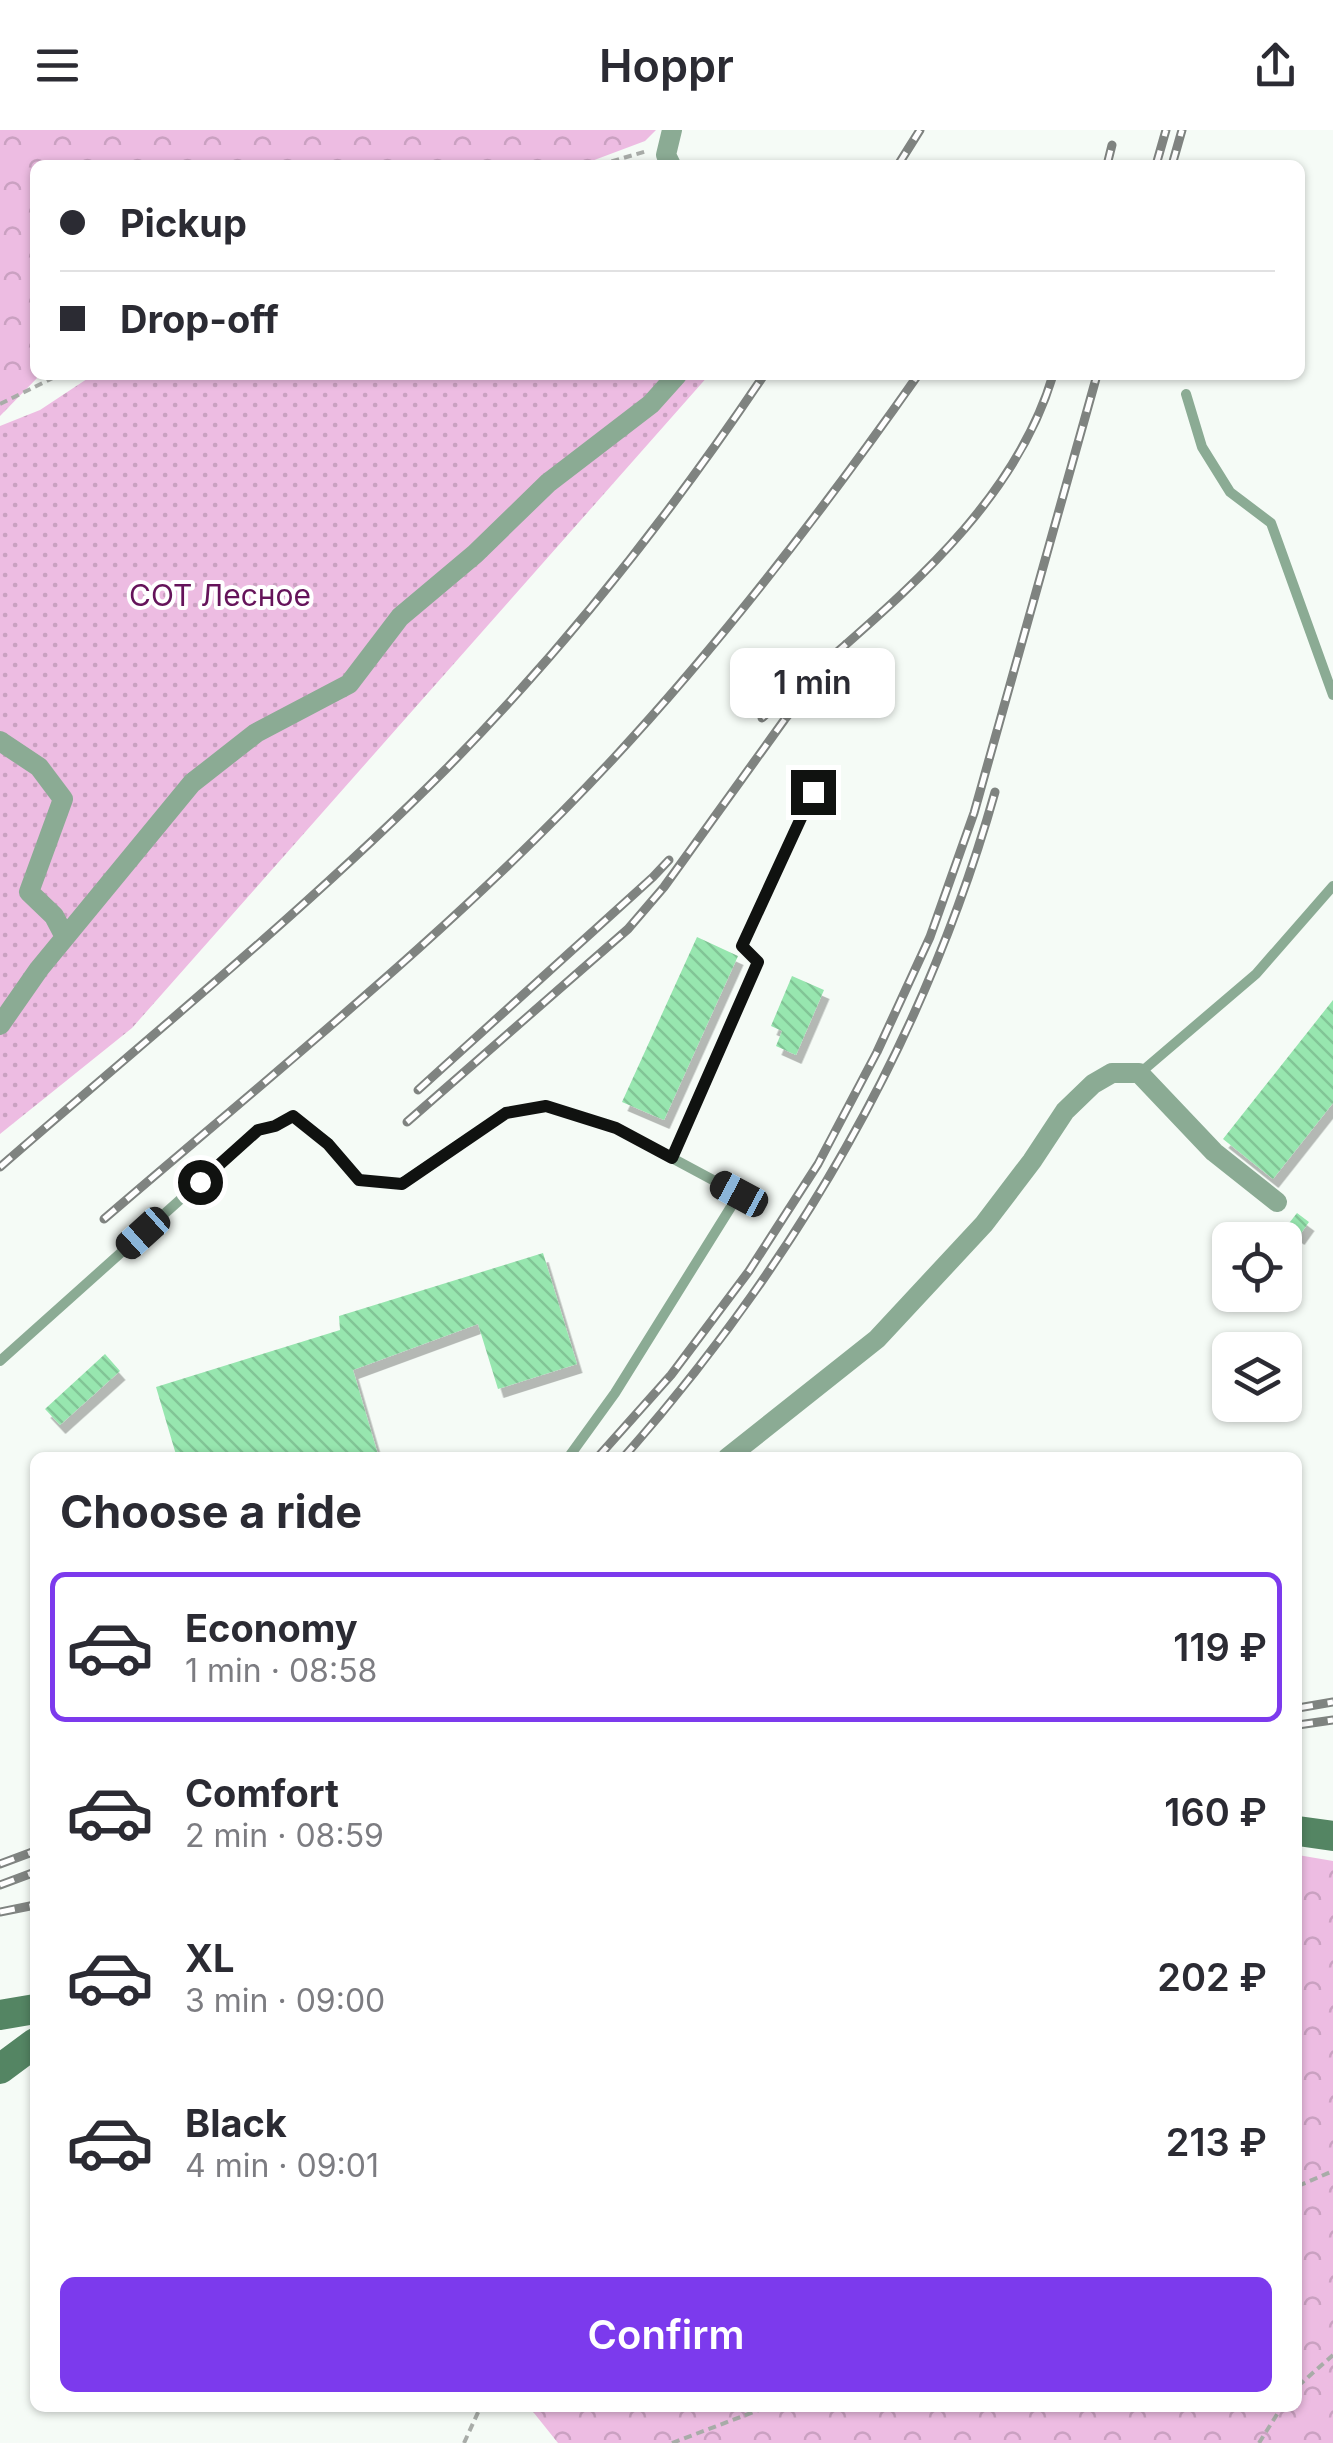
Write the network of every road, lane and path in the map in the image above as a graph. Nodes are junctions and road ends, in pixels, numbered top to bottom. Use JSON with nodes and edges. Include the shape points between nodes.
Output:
{"nodes":[{"id":1,"x":672,"y":130,"type":"edge"},
{"id":2,"x":613,"y":160,"type":"edge"},
{"id":3,"x":669,"y":160,"type":"edge"},
{"id":4,"x":49,"y":380,"type":"edge"},
{"id":5,"x":673,"y":380,"type":"edge"},
{"id":6,"x":1186,"y":394,"type":"dead end"},
{"id":7,"x":0,"y":404,"type":"edge"},
{"id":8,"x":1333,"y":695,"type":"edge"},
{"id":9,"x":0,"y":741,"type":"edge"},
{"id":10,"x":813,"y":792,"type":"dead end"},
{"id":11,"x":1333,"y":886,"type":"edge"},
{"id":12,"x":65,"y":937,"type":"junction"},
{"id":13,"x":0,"y":1024,"type":"edge"},
{"id":14,"x":1139,"y":1073,"type":"junction"},
{"id":15,"x":672,"y":1158,"type":"junction"},
{"id":16,"x":1277,"y":1202,"type":"dead end"},
{"id":17,"x":0,"y":1361,"type":"edge"},
{"id":18,"x":572,"y":1452,"type":"edge"},
{"id":19,"x":735,"y":1452,"type":"edge"},
{"id":20,"x":1302,"y":1832,"type":"edge"},
{"id":21,"x":1333,"y":1836,"type":"edge"},
{"id":22,"x":30,"y":2010,"type":"edge"},
{"id":23,"x":0,"y":2015,"type":"edge"},
{"id":24,"x":30,"y":2047,"type":"edge"},
{"id":25,"x":0,"y":2068,"type":"edge"},
{"id":26,"x":1333,"y":2171,"type":"edge"},
{"id":27,"x":1302,"y":2184,"type":"edge"},
{"id":28,"x":1333,"y":2355,"type":"edge"},
{"id":29,"x":1302,"y":2382,"type":"edge"},
{"id":30,"x":478,"y":2412,"type":"edge"},
{"id":31,"x":753,"y":2412,"type":"edge"},
{"id":32,"x":1278,"y":2412,"type":"edge"},
{"id":33,"x":464,"y":2443,"type":"edge"},
{"id":34,"x":672,"y":2443,"type":"edge"},
{"id":35,"x":1259,"y":2443,"type":"edge"}],
"edges":[{"from":1,"to":3,"type":"street"},
{"from":2,"to":3,"type":"path","via":[[642,150]]},
{"from":4,"to":7,"type":"path"},
{"from":5,"to":12,"type":"street","via":[[400,617],[349,684],[256,734],[192,783]]},
{"from":6,"to":8,"type":"lane","via":[[1202,447],[1230,492],[1271,523]]},
{"from":9,"to":12,"type":"street","via":[[39,768],[63,799],[29,892]]},
{"from":10,"to":15,"type":"lane","via":[[742,946],[758,962]]},
{"from":11,"to":14,"type":"lane","via":[[1256,974]]},
{"from":12,"to":13,"type":"street"},
{"from":14,"to":16,"type":"street","via":[[1214,1152]]},
{"from":14,"to":19,"type":"street","via":[[1112,1073],[1064,1111],[984,1224],[877,1339]]},
{"from":15,"to":17,"type":"lane","via":[[616,1128],[546,1106],[506,1113],[402,1184],[359,1180],[293,1116],[258,1130]]},
{"from":15,"to":18,"type":"lane","via":[[739,1194]]},
{"from":20,"to":21,"type":"main road"},
{"from":22,"to":23,"type":"main road"},
{"from":24,"to":25,"type":"main road"},
{"from":26,"to":27,"type":"path"},
{"from":28,"to":29,"type":"path"},
{"from":30,"to":33,"type":"path"},
{"from":31,"to":34,"type":"path"},
{"from":32,"to":35,"type":"path"}]}
